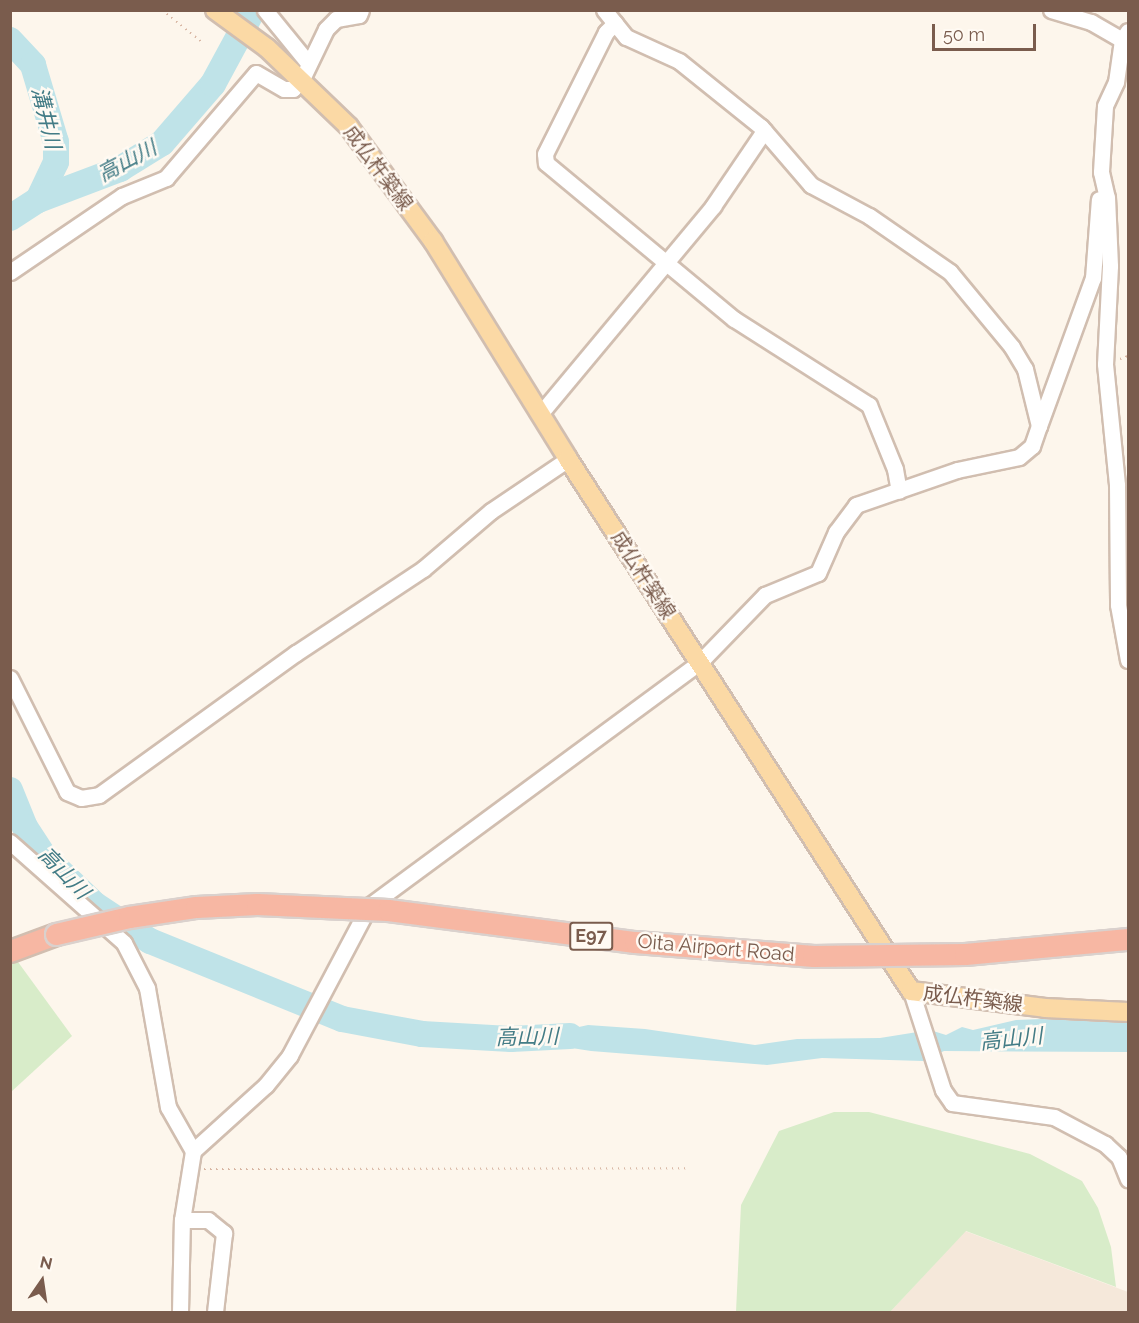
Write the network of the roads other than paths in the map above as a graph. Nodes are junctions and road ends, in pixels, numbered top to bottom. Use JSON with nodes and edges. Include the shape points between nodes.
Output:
{"nodes":[{"id":1,"x":361,"y":10,"type":"edge"},
{"id":2,"x":604,"y":10,"type":"edge"},
{"id":3,"x":1051,"y":10,"type":"edge"},
{"id":4,"x":218,"y":13,"type":"edge"},
{"id":5,"x":269,"y":15,"type":"edge"},
{"id":6,"x":615,"y":23,"type":"junction"},
{"id":7,"x":1125,"y":36,"type":"edge"},
{"id":8,"x":305,"y":71,"type":"junction"},
{"id":9,"x":1122,"y":84,"type":"edge"},
{"id":10,"x":764,"y":131,"type":"junction"},
{"id":11,"x":1101,"y":172,"type":"junction"},
{"id":12,"x":666,"y":264,"type":"junction"},
{"id":13,"x":10,"y":272,"type":"edge"},
{"id":14,"x":540,"y":414,"type":"junction"},
{"id":15,"x":1039,"y":426,"type":"junction"},
{"id":16,"x":568,"y":459,"type":"junction"},
{"id":17,"x":899,"y":491,"type":"junction"},
{"id":18,"x":1128,"y":660,"type":"edge"},
{"id":19,"x":699,"y":663,"type":"junction"},
{"id":20,"x":10,"y":678,"type":"edge"},
{"id":21,"x":10,"y":842,"type":"edge"},
{"id":22,"x":1128,"y":939,"type":"edge"},
{"id":23,"x":10,"y":950,"type":"edge"},
{"id":24,"x":912,"y":991,"type":"junction"},
{"id":25,"x":1128,"y":1012,"type":"edge"},
{"id":26,"x":193,"y":1151,"type":"junction"},
{"id":27,"x":1128,"y":1179,"type":"edge"},
{"id":28,"x":182,"y":1220,"type":"junction"},
{"id":29,"x":180,"y":1312,"type":"edge"},
{"id":30,"x":215,"y":1312,"type":"edge"}],
"edges":[{"from":1,"to":8,"type":"street","via":[[359,15],[336,19],[326,28]]},
{"from":2,"to":6,"type":"street"},
{"from":3,"to":7,"type":"street"},
{"from":4,"to":8,"type":"main road","name":"成仏杵築線"},
{"from":5,"to":8,"type":"street"},
{"from":6,"to":10,"type":"street","via":[[626,38],[679,61]]},
{"from":6,"to":12,"type":"street","via":[[606,32],[545,154],[546,163]]},
{"from":7,"to":9,"type":"street"},
{"from":8,"to":13,"type":"street","via":[[293,89],[284,89],[256,73],[166,178],[122,196]]},
{"from":8,"to":14,"type":"main road","name":"成仏杵築線","via":[[433,241]]},
{"from":9,"to":11,"type":"street","via":[[1105,106]]},
{"from":10,"to":12,"type":"street","via":[[713,206]]},
{"from":10,"to":15,"type":"street","via":[[811,185],[869,216],[950,272],[1012,347],[1025,369]]},
{"from":11,"to":15,"type":"street","via":[[1093,278]]},
{"from":11,"to":18,"type":"street","via":[[1107,197],[1110,266],[1105,364],[1117,485],[1118,605]]},
{"from":12,"to":14,"type":"street"},
{"from":12,"to":17,"type":"street","via":[[734,319],[869,405],[895,469]]},
{"from":14,"to":16,"type":"main road","name":"成仏杵築線"},
{"from":15,"to":17,"type":"street","via":[[1032,446],[1019,457],[957,470]]},
{"from":16,"to":19,"type":"main road","name":"成仏杵築線"},
{"from":16,"to":20,"type":"street","via":[[491,511],[423,569],[296,653],[99,795],[81,798],[67,792]]},
{"from":17,"to":19,"type":"street","via":[[856,505],[836,532],[818,573],[765,595]]},
{"from":19,"to":24,"type":"main road","name":"成仏杵築線"},
{"from":19,"to":26,"type":"street","via":[[369,906],[304,1030],[266,1085]]},
{"from":21,"to":26,"type":"street","via":[[124,944],[147,988],[168,1107]]},
{"from":22,"to":23,"type":"highway","name":"Oita Airport Road","number":"E97","bridge":true,"via":[[965,954],[813,956],[635,942],[388,910],[257,904],[196,907],[129,917],[56,934]]},
{"from":24,"to":25,"type":"main road","name":"成仏杵築線","via":[[1045,1008]]},
{"from":24,"to":27,"type":"street","via":[[943,1090],[952,1103],[1054,1117],[1080,1129],[1119,1157]]},
{"from":26,"to":28,"type":"street"},
{"from":28,"to":29,"type":"street"},
{"from":28,"to":30,"type":"street","via":[[208,1220],[224,1233]]}]}
